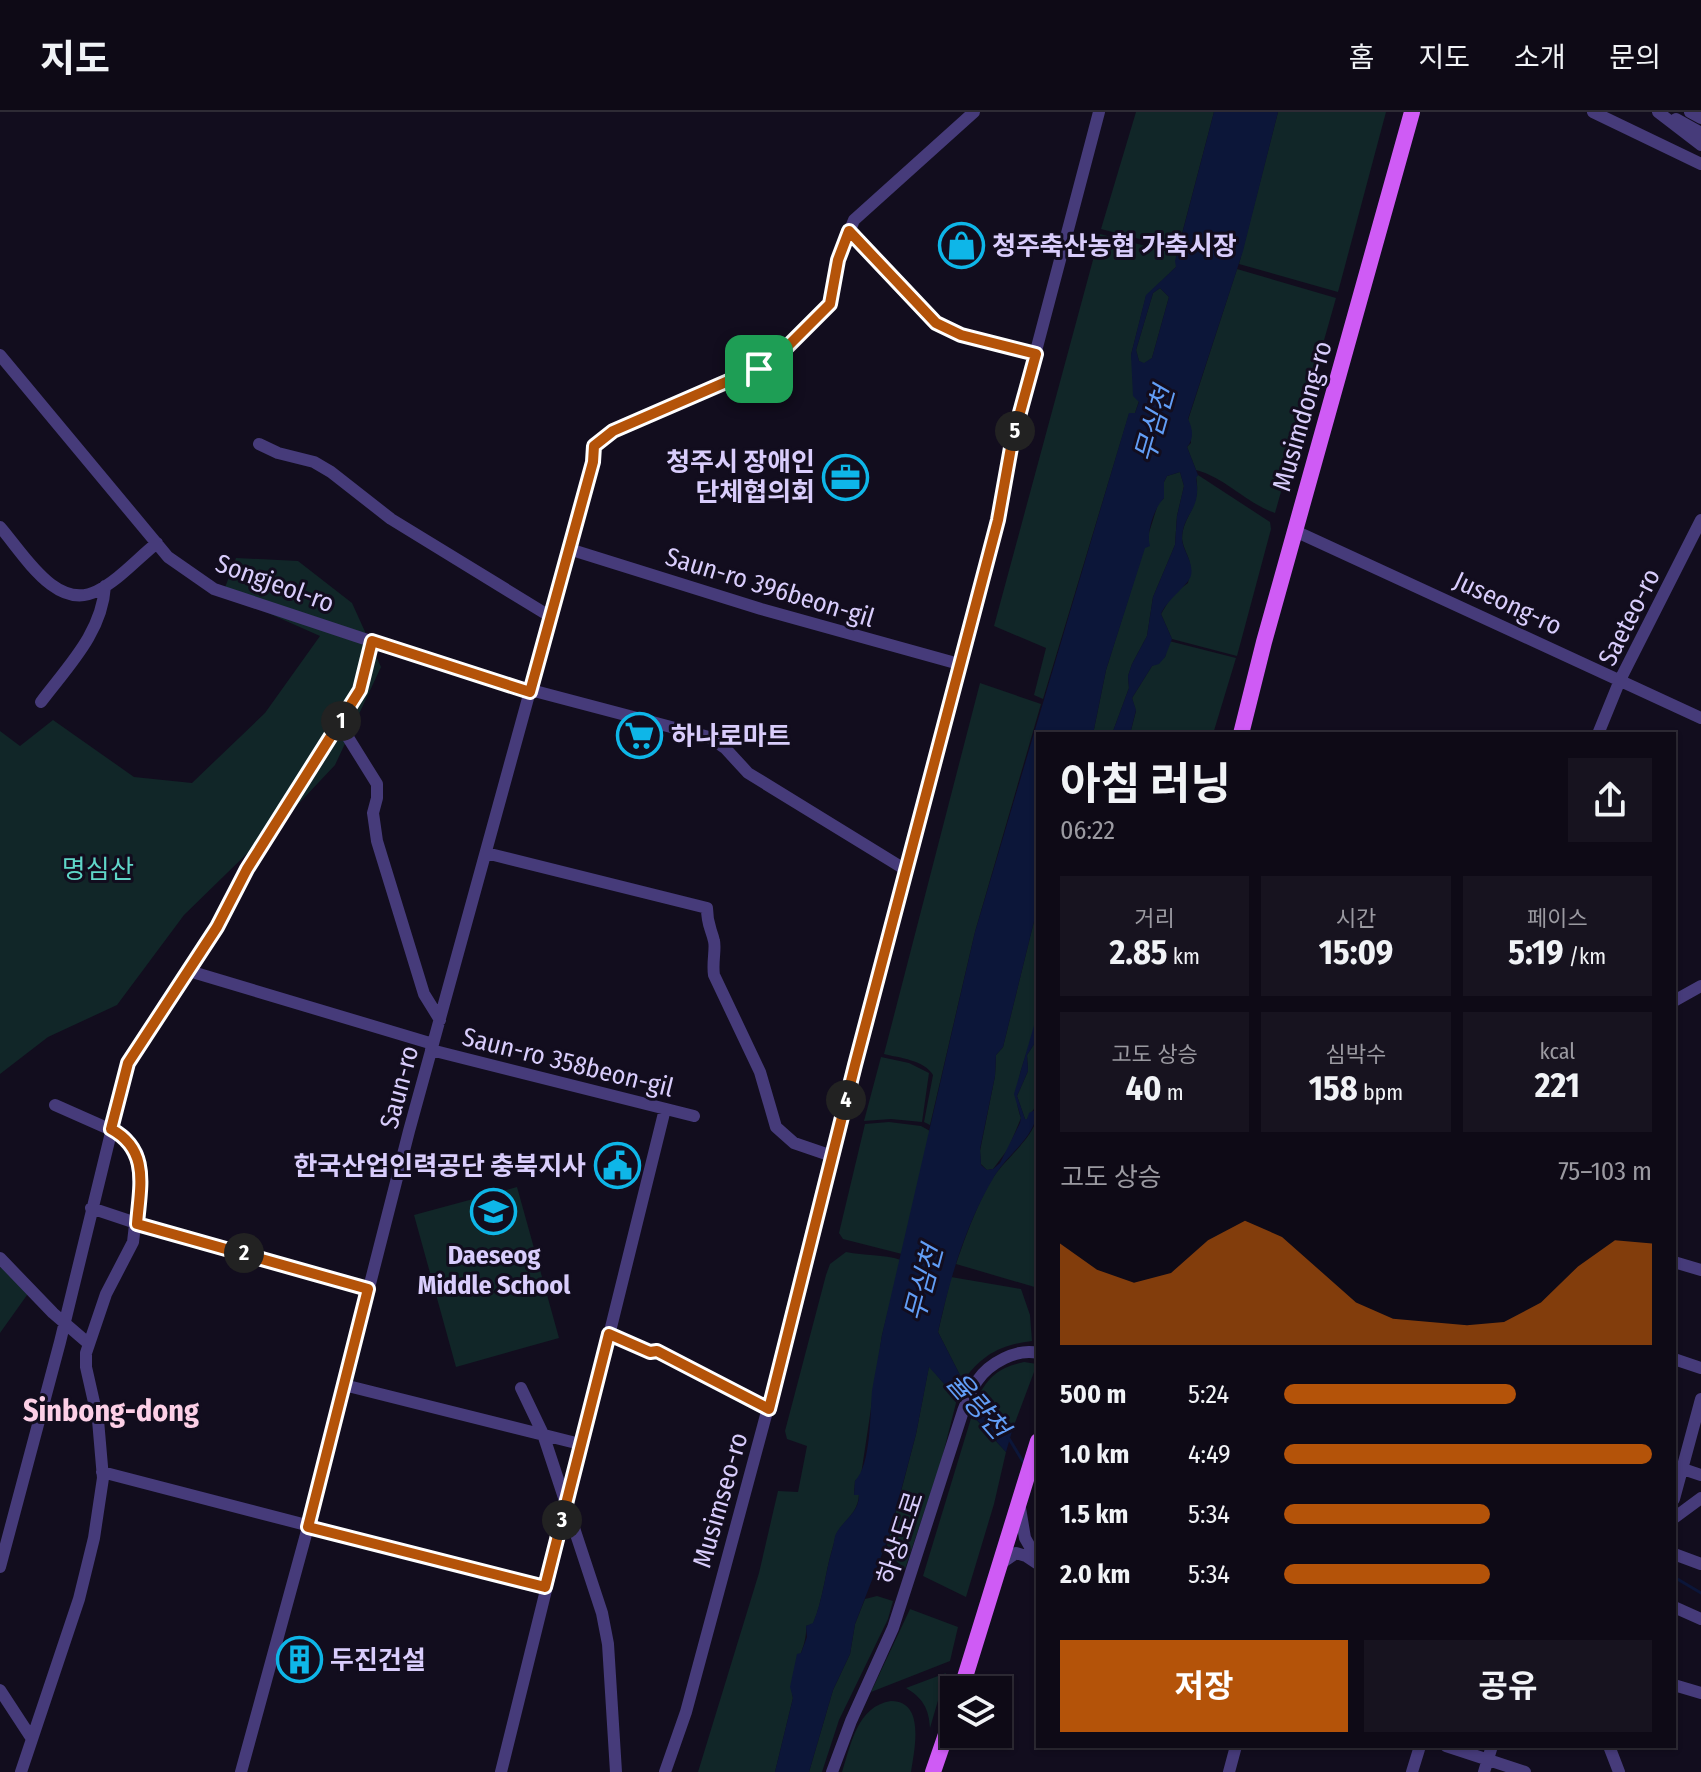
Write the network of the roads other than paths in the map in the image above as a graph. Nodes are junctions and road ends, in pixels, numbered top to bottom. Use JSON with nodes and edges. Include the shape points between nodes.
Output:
{"nodes":[{"id":1,"x":974,"y":112,"type":"edge"},
{"id":2,"x":1099,"y":112,"type":"edge"},
{"id":3,"x":1412,"y":112,"type":"edge"},
{"id":4,"x":1419,"y":112,"type":"edge"},
{"id":5,"x":1593,"y":112,"type":"edge"},
{"id":6,"x":1660,"y":112,"type":"edge"},
{"id":7,"x":1690,"y":112,"type":"edge"},
{"id":8,"x":1701,"y":118,"type":"edge"},
{"id":9,"x":1701,"y":133,"type":"edge"},
{"id":10,"x":1701,"y":145,"type":"edge"},
{"id":11,"x":1401,"y":150,"type":"junction"},
{"id":12,"x":1701,"y":164,"type":"edge"},
{"id":13,"x":849,"y":231,"type":"junction"},
{"id":14,"x":1036,"y":354,"type":"junction"},
{"id":15,"x":0,"y":355,"type":"edge"},
{"id":16,"x":259,"y":444,"type":"dead end"},
{"id":17,"x":1701,"y":520,"type":"edge"},
{"id":18,"x":0,"y":527,"type":"edge"},
{"id":19,"x":1295,"y":531,"type":"junction"},
{"id":20,"x":157,"y":543,"type":"junction"},
{"id":21,"x":569,"y":549,"type":"junction"},
{"id":22,"x":105,"y":586,"type":"junction"},
{"id":23,"x":551,"y":617,"type":"junction"},
{"id":24,"x":372,"y":641,"type":"junction"},
{"id":25,"x":959,"y":664,"type":"junction"},
{"id":26,"x":1620,"y":680,"type":"junction"},
{"id":27,"x":530,"y":692,"type":"junction"},
{"id":28,"x":41,"y":702,"type":"dead end"},
{"id":29,"x":1701,"y":718,"type":"edge"},
{"id":30,"x":339,"y":723,"type":"junction"},
{"id":31,"x":1242,"y":732,"type":"edge"},
{"id":32,"x":1599,"y":732,"type":"edge"},
{"id":33,"x":486,"y":853,"type":"junction"},
{"id":34,"x":906,"y":870,"type":"junction"},
{"id":35,"x":189,"y":971,"type":"junction"},
{"id":36,"x":1701,"y":986,"type":"edge"},
{"id":37,"x":1676,"y":1000,"type":"edge"},
{"id":38,"x":440,"y":1020,"type":"junction"},
{"id":39,"x":432,"y":1047,"type":"junction"},
{"id":40,"x":55,"y":1105,"type":"dead end"},
{"id":41,"x":665,"y":1109,"type":"junction"},
{"id":42,"x":694,"y":1116,"type":"dead end"},
{"id":43,"x":111,"y":1129,"type":"junction"},
{"id":44,"x":832,"y":1156,"type":"junction"},
{"id":45,"x":91,"y":1208,"type":"junction"},
{"id":46,"x":137,"y":1224,"type":"junction"},
{"id":47,"x":0,"y":1258,"type":"edge"},
{"id":48,"x":1676,"y":1263,"type":"edge"},
{"id":49,"x":1701,"y":1270,"type":"edge"},
{"id":50,"x":368,"y":1289,"type":"junction"},
{"id":51,"x":65,"y":1323,"type":"junction"},
{"id":52,"x":609,"y":1334,"type":"junction"},
{"id":53,"x":89,"y":1344,"type":"junction"},
{"id":54,"x":1036,"y":1353,"type":"edge"},
{"id":55,"x":1676,"y":1360,"type":"edge"},
{"id":56,"x":1701,"y":1368,"type":"edge"},
{"id":57,"x":344,"y":1385,"type":"junction"},
{"id":58,"x":521,"y":1388,"type":"dead end"},
{"id":59,"x":1701,"y":1399,"type":"edge"},
{"id":60,"x":769,"y":1409,"type":"junction"},
{"id":61,"x":543,"y":1434,"type":"junction"},
{"id":62,"x":580,"y":1444,"type":"junction"},
{"id":63,"x":1036,"y":1447,"type":"edge"},
{"id":64,"x":1678,"y":1468,"type":"edge"},
{"id":65,"x":102,"y":1472,"type":"junction"},
{"id":66,"x":1701,"y":1475,"type":"edge"},
{"id":67,"x":1701,"y":1498,"type":"edge"},
{"id":68,"x":1019,"y":1500,"type":"junction"},
{"id":69,"x":566,"y":1504,"type":"junction"},
{"id":70,"x":1676,"y":1517,"type":"edge"},
{"id":71,"x":308,"y":1527,"type":"junction"},
{"id":72,"x":1676,"y":1555,"type":"edge"},
{"id":73,"x":1036,"y":1558,"type":"edge"},
{"id":74,"x":1036,"y":1561,"type":"edge"},
{"id":75,"x":1000,"y":1564,"type":"junction"},
{"id":76,"x":1701,"y":1564,"type":"edge"},
{"id":77,"x":0,"y":1567,"type":"edge"},
{"id":78,"x":545,"y":1587,"type":"junction"},
{"id":79,"x":1676,"y":1608,"type":"edge"},
{"id":80,"x":1701,"y":1619,"type":"edge"},
{"id":81,"x":965,"y":1676,"type":"edge"},
{"id":82,"x":1676,"y":1686,"type":"edge"},
{"id":83,"x":0,"y":1690,"type":"edge"},
{"id":84,"x":1701,"y":1693,"type":"edge"},
{"id":85,"x":32,"y":1739,"type":"junction"},
{"id":86,"x":941,"y":1748,"type":"edge"},
{"id":87,"x":1235,"y":1748,"type":"edge"},
{"id":88,"x":1419,"y":1748,"type":"edge"},
{"id":89,"x":1450,"y":1748,"type":"edge"},
{"id":90,"x":1610,"y":1748,"type":"edge"},
{"id":91,"x":1486,"y":1766,"type":"edge"},
{"id":92,"x":21,"y":1772,"type":"edge"},
{"id":93,"x":241,"y":1772,"type":"edge"},
{"id":94,"x":501,"y":1772,"type":"edge"},
{"id":95,"x":616,"y":1772,"type":"edge"},
{"id":96,"x":665,"y":1772,"type":"edge"},
{"id":97,"x":832,"y":1772,"type":"edge"},
{"id":98,"x":933,"y":1772,"type":"edge"},
{"id":99,"x":1229,"y":1772,"type":"edge"},
{"id":100,"x":1412,"y":1772,"type":"edge"},
{"id":101,"x":1525,"y":1772,"type":"edge"},
{"id":102,"x":1619,"y":1772,"type":"edge"}],
"edges":[{"from":1,"to":13,"type":"street","via":[[874,200]]},
{"from":2,"to":14,"type":"street","name":"Musimseo-ro"},
{"from":3,"to":11,"type":"main road","name":"Musimdong-ro"},
{"from":4,"to":11,"type":"street"},
{"from":5,"to":12,"type":"street"},
{"from":6,"to":9,"type":"street"},
{"from":6,"to":10,"type":"street"},
{"from":7,"to":8,"type":"street"},
{"from":11,"to":19,"type":"main road","name":"Musimdong-ro"},
{"from":13,"to":14,"type":"street","via":[[936,323],[961,335]]},
{"from":13,"to":21,"type":"street","name":"Saun-ro","via":[[830,304],[784,352],[759,369],[613,431],[594,446]]},
{"from":14,"to":25,"type":"street","name":"Musimseo-ro"},
{"from":15,"to":20,"type":"street","name":"Songjeol-ro"},
{"from":16,"to":23,"type":"street","via":[[331,472],[391,519]]},
{"from":17,"to":26,"type":"street","name":"Saeteo-ro"},
{"from":18,"to":22,"type":"street","via":[[60,591],[82,596]]},
{"from":19,"to":26,"type":"street","name":"Juseong-ro"},
{"from":19,"to":31,"type":"main road","name":"Musimdong-ro"},
{"from":20,"to":22,"type":"street"},
{"from":20,"to":24,"type":"street","name":"Songjeol-ro","via":[[214,589]]},
{"from":21,"to":23,"type":"street","name":"Saun-ro"},
{"from":21,"to":25,"type":"street","name":"Saun-ro 396beon-gil"},
{"from":22,"to":28,"type":"street","via":[[88,640]]},
{"from":23,"to":27,"type":"street","name":"Saun-ro"},
{"from":24,"to":27,"type":"street","name":"Songjeol-ro"},
{"from":24,"to":30,"type":"street","via":[[360,690]]},
{"from":25,"to":34,"type":"street","name":"Musimseo-ro"},
{"from":26,"to":29,"type":"street","name":"Juseong-ro"},
{"from":26,"to":32,"type":"street","name":"Saeteo-ro"},
{"from":27,"to":33,"type":"street","name":"Saun-ro"},
{"from":27,"to":34,"type":"street","name":"Songjeol-ro","via":[[709,737],[748,773]]},
{"from":30,"to":35,"type":"street"},
{"from":30,"to":38,"type":"street","via":[[377,784],[377,841],[424,994]]},
{"from":33,"to":38,"type":"street","name":"Saun-ro"},
{"from":33,"to":44,"type":"street","via":[[707,908],[707,926],[715,943],[714,975],[760,1072],[776,1127],[794,1143]]},
{"from":34,"to":44,"type":"street","name":"Musimseo-ro"},
{"from":35,"to":39,"type":"street","name":"Saun-ro 358beon-gil"},
{"from":35,"to":43,"type":"street","via":[[128,1063]]},
{"from":36,"to":37,"type":"street"},
{"from":38,"to":39,"type":"street","name":"Saun-ro"},
{"from":39,"to":41,"type":"street","name":"Saun-ro 358beon-gil"},
{"from":39,"to":50,"type":"street","name":"Saun-ro"},
{"from":40,"to":43,"type":"street"},
{"from":41,"to":42,"type":"street","name":"Saun-ro 358beon-gil"},
{"from":41,"to":52,"type":"street"},
{"from":43,"to":45,"type":"street"},
{"from":43,"to":46,"type":"street","via":[[125,1136],[138,1154]]},
{"from":44,"to":60,"type":"street","name":"Musimseo-ro"},
{"from":45,"to":46,"type":"street"},
{"from":45,"to":51,"type":"street"},
{"from":46,"to":50,"type":"street"},
{"from":46,"to":53,"type":"street"},
{"from":47,"to":51,"type":"street"},
{"from":48,"to":49,"type":"street"},
{"from":50,"to":57,"type":"street","name":"Saun-ro"},
{"from":51,"to":53,"type":"street"},
{"from":51,"to":77,"type":"street"},
{"from":52,"to":60,"type":"street","via":[[657,1351]]},
{"from":52,"to":62,"type":"street"},
{"from":53,"to":65,"type":"street","via":[[86,1367]]},
{"from":54,"to":97,"type":"street","name":"하상도로","via":[[1016,1353],[986,1369],[975,1383],[893,1628]]},
{"from":55,"to":56,"type":"street"},
{"from":57,"to":61,"type":"street"},
{"from":57,"to":71,"type":"street","name":"Saun-ro"},
{"from":58,"to":61,"type":"street"},
{"from":59,"to":64,"type":"street"},
{"from":60,"to":96,"type":"street","name":"Musimseo-ro"},
{"from":61,"to":62,"type":"street"},
{"from":61,"to":69,"type":"street"},
{"from":62,"to":69,"type":"street"},
{"from":63,"to":68,"type":"main road"},
{"from":64,"to":66,"type":"street"},
{"from":65,"to":71,"type":"street"},
{"from":65,"to":85,"type":"street","via":[[89,1560]]},
{"from":67,"to":70,"type":"street"},
{"from":68,"to":73,"type":"street","via":[[1025,1538]]},
{"from":68,"to":75,"type":"main road"},
{"from":69,"to":78,"type":"street"},
{"from":69,"to":95,"type":"street","via":[[605,1628]]},
{"from":71,"to":78,"type":"street"},
{"from":71,"to":93,"type":"street","name":"Saun-ro"},
{"from":72,"to":76,"type":"street"},
{"from":74,"to":75,"type":"street","via":[[1016,1553]]},
{"from":75,"to":81,"type":"main road"},
{"from":78,"to":94,"type":"street"},
{"from":79,"to":80,"type":"street"},
{"from":82,"to":84,"type":"street"},
{"from":83,"to":85,"type":"street"},
{"from":85,"to":92,"type":"street"},
{"from":86,"to":98,"type":"main road"},
{"from":87,"to":99,"type":"street"},
{"from":88,"to":100,"type":"street"},
{"from":89,"to":91,"type":"street"},
{"from":90,"to":102,"type":"street"},
{"from":91,"to":101,"type":"street"}]}
